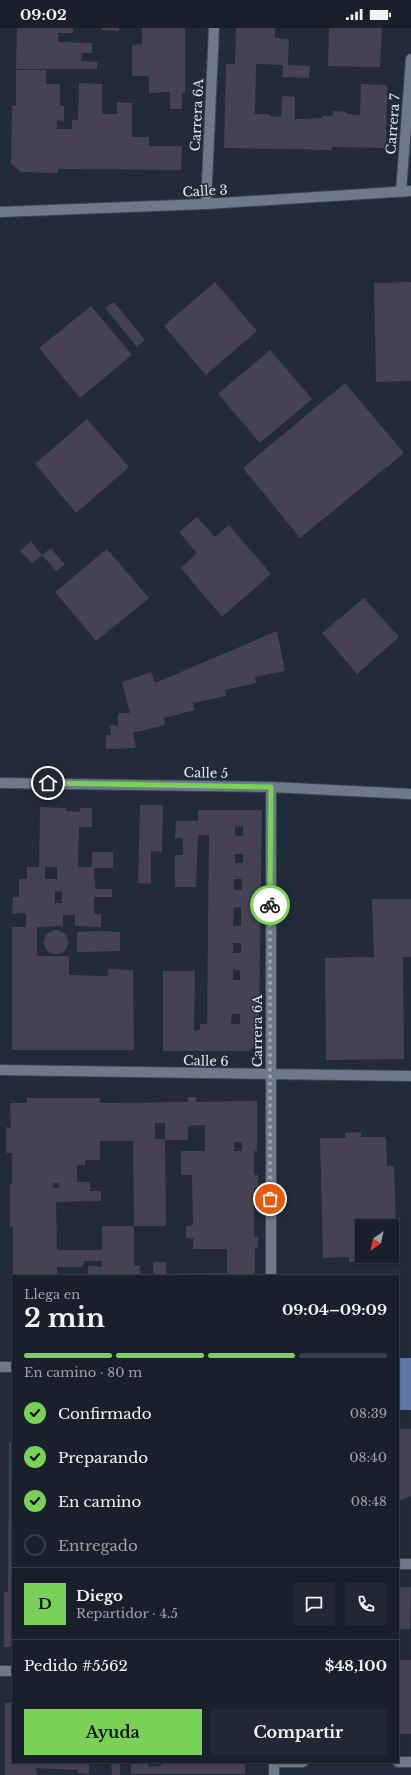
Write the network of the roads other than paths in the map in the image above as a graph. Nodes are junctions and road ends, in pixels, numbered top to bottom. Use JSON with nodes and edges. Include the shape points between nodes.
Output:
{"nodes":[{"id":1,"x":214,"y":28,"type":"edge"},
{"id":2,"x":411,"y":59,"type":"edge"},
{"id":3,"x":411,"y":63,"type":"edge"},
{"id":4,"x":406,"y":192,"type":"edge"},
{"id":5,"x":206,"y":204,"type":"junction"},
{"id":6,"x":0,"y":212,"type":"edge"},
{"id":7,"x":0,"y":783,"type":"edge"},
{"id":8,"x":271,"y":787,"type":"junction"},
{"id":9,"x":411,"y":794,"type":"edge"},
{"id":10,"x":0,"y":1070,"type":"edge"},
{"id":11,"x":270,"y":1075,"type":"junction"},
{"id":12,"x":411,"y":1076,"type":"edge"},
{"id":13,"x":270,"y":1275,"type":"edge"},
{"id":14,"x":12,"y":1367,"type":"edge"},
{"id":15,"x":0,"y":1368,"type":"edge"},
{"id":16,"x":399,"y":1564,"type":"edge"},
{"id":17,"x":411,"y":1564,"type":"edge"},
{"id":18,"x":0,"y":1671,"type":"edge"},
{"id":19,"x":12,"y":1671,"type":"edge"},
{"id":20,"x":399,"y":1762,"type":"edge"},
{"id":21,"x":411,"y":1762,"type":"edge"},
{"id":22,"x":274,"y":1763,"type":"edge"},
{"id":23,"x":274,"y":1775,"type":"edge"}],
"edges":[{"from":1,"to":5,"type":"street","name":"Carrera 6A"},
{"from":2,"to":3,"type":"street","name":"Carrera 7"},
{"from":3,"to":4,"type":"street","name":"Carrera 7"},
{"from":4,"to":5,"type":"street","name":"Calle 3"},
{"from":5,"to":6,"type":"street","name":"Calle 3"},
{"from":7,"to":8,"type":"street","name":"Calle 5"},
{"from":8,"to":9,"type":"street","name":"Calle 5"},
{"from":8,"to":11,"type":"street","name":"Carrera 6A"},
{"from":10,"to":11,"type":"street","name":"Calle 6"},
{"from":11,"to":12,"type":"street","name":"Calle 6"},
{"from":11,"to":13,"type":"street","name":"Carrera 6A"},
{"from":14,"to":15,"type":"street"},
{"from":16,"to":17,"type":"street"},
{"from":18,"to":19,"type":"street"},
{"from":20,"to":21,"type":"street"},
{"from":22,"to":23,"type":"street"}]}
